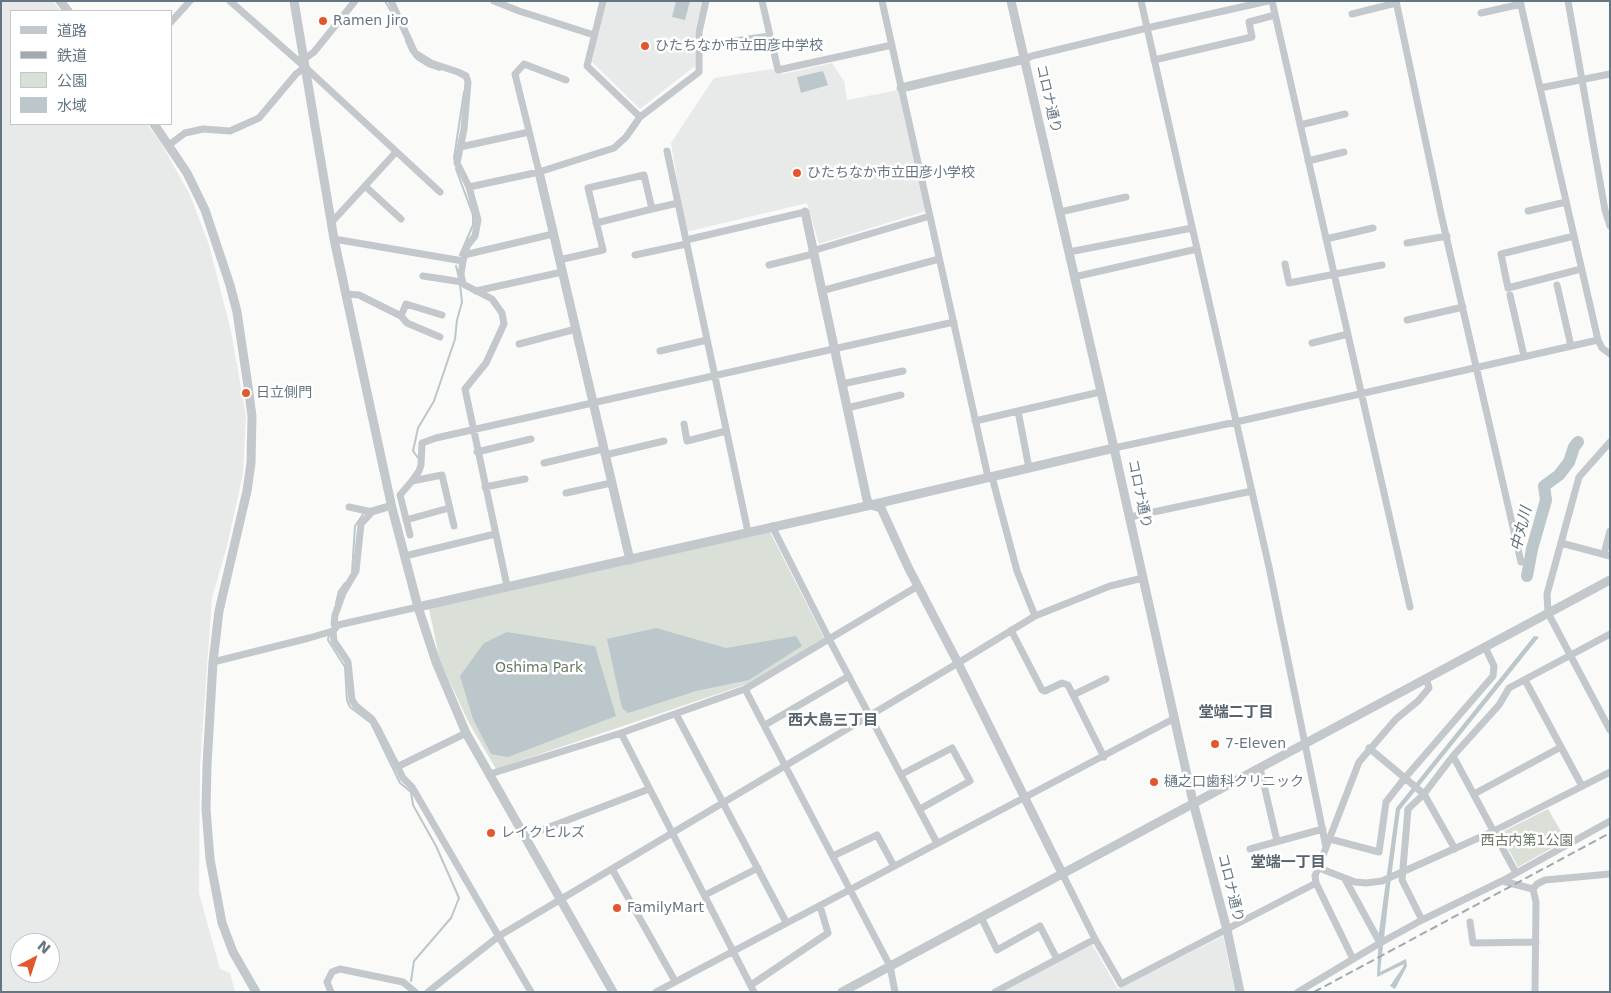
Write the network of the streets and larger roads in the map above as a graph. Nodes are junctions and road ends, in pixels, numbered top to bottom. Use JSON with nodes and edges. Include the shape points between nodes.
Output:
{"nodes":[{"id":1,"x":190,"y":1,"type":"edge"},
{"id":2,"x":230,"y":1,"type":"edge"},
{"id":3,"x":294,"y":1,"type":"edge"},
{"id":4,"x":355,"y":1,"type":"edge"},
{"id":5,"x":391,"y":1,"type":"edge"},
{"id":6,"x":494,"y":1,"type":"edge"},
{"id":7,"x":603,"y":1,"type":"edge"},
{"id":8,"x":706,"y":1,"type":"edge"},
{"id":9,"x":762,"y":1,"type":"edge"},
{"id":10,"x":882,"y":1,"type":"edge"},
{"id":11,"x":1011,"y":1,"type":"edge"},
{"id":12,"x":1141,"y":1,"type":"edge"},
{"id":13,"x":1270,"y":1,"type":"edge"},
{"id":14,"x":1568,"y":1,"type":"edge"},
{"id":15,"x":1396,"y":2,"type":"edge"},
{"id":16,"x":1520,"y":3,"type":"edge"},
{"id":17,"x":1481,"y":13,"type":"dead end"},
{"id":18,"x":1352,"y":14,"type":"dead end"},
{"id":19,"x":1275,"y":15,"type":"junction"},
{"id":20,"x":172,"y":21,"type":"edge"},
{"id":21,"x":1147,"y":28,"type":"junction"},
{"id":22,"x":594,"y":35,"type":"junction"},
{"id":23,"x":770,"y":36,"type":"junction"},
{"id":24,"x":892,"y":45,"type":"junction"},
{"id":25,"x":698,"y":46,"type":"junction"},
{"id":26,"x":1025,"y":60,"type":"junction"},
{"id":27,"x":1154,"y":60,"type":"junction"},
{"id":28,"x":304,"y":64,"type":"junction"},
{"id":29,"x":1610,"y":74,"type":"edge"},
{"id":30,"x":566,"y":80,"type":"dead end"},
{"id":31,"x":1583,"y":80,"type":"junction"},
{"id":32,"x":901,"y":88,"type":"junction"},
{"id":33,"x":1540,"y":88,"type":"junction"},
{"id":34,"x":1345,"y":114,"type":"dead end"},
{"id":35,"x":640,"y":117,"type":"junction"},
{"id":36,"x":155,"y":125,"type":"edge"},
{"id":37,"x":1300,"y":125,"type":"junction"},
{"id":38,"x":529,"y":132,"type":"junction"},
{"id":39,"x":169,"y":145,"type":"junction"},
{"id":40,"x":460,"y":147,"type":"junction"},
{"id":41,"x":667,"y":151,"type":"dead end"},
{"id":42,"x":396,"y":152,"type":"junction"},
{"id":43,"x":1344,"y":152,"type":"dead end"},
{"id":44,"x":1308,"y":161,"type":"junction"},
{"id":45,"x":539,"y":172,"type":"junction"},
{"id":46,"x":365,"y":186,"type":"junction"},
{"id":47,"x":469,"y":187,"type":"junction"},
{"id":48,"x":440,"y":192,"type":"dead end"},
{"id":49,"x":1126,"y":198,"type":"dead end"},
{"id":50,"x":1566,"y":202,"type":"junction"},
{"id":51,"x":678,"y":203,"type":"junction"},
{"id":52,"x":652,"y":209,"type":"junction"},
{"id":53,"x":1528,"y":211,"type":"dead end"},
{"id":54,"x":805,"y":212,"type":"joint"},
{"id":55,"x":1060,"y":212,"type":"junction"},
{"id":56,"x":930,"y":216,"type":"junction"},
{"id":57,"x":401,"y":219,"type":"dead end"},
{"id":58,"x":596,"y":223,"type":"junction"},
{"id":59,"x":331,"y":224,"type":"junction"},
{"id":60,"x":1610,"y":226,"type":"edge"},
{"id":61,"x":1192,"y":228,"type":"junction"},
{"id":62,"x":1373,"y":228,"type":"dead end"},
{"id":63,"x":553,"y":234,"type":"junction"},
{"id":64,"x":1447,"y":236,"type":"junction"},
{"id":65,"x":1574,"y":236,"type":"junction"},
{"id":66,"x":334,"y":238,"type":"junction"},
{"id":67,"x":1326,"y":239,"type":"junction"},
{"id":68,"x":686,"y":242,"type":"junction"},
{"id":69,"x":1407,"y":243,"type":"dead end"},
{"id":70,"x":1197,"y":249,"type":"junction"},
{"id":71,"x":813,"y":252,"type":"junction"},
{"id":72,"x":1069,"y":252,"type":"junction"},
{"id":73,"x":635,"y":254,"type":"dead end"},
{"id":74,"x":464,"y":258,"type":"junction"},
{"id":75,"x":939,"y":259,"type":"junction"},
{"id":76,"x":559,"y":260,"type":"junction"},
{"id":77,"x":1285,"y":264,"type":"dead end"},
{"id":78,"x":769,"y":265,"type":"dead end"},
{"id":79,"x":1382,"y":266,"type":"dead end"},
{"id":80,"x":1582,"y":269,"type":"junction"},
{"id":81,"x":562,"y":272,"type":"junction"},
{"id":82,"x":423,"y":276,"type":"dead end"},
{"id":83,"x":1334,"y":276,"type":"junction"},
{"id":84,"x":1074,"y":277,"type":"junction"},
{"id":85,"x":462,"y":282,"type":"junction"},
{"id":86,"x":1558,"y":285,"type":"dead end"},
{"id":87,"x":475,"y":291,"type":"junction"},
{"id":88,"x":821,"y":291,"type":"junction"},
{"id":89,"x":346,"y":294,"type":"junction"},
{"id":90,"x":1510,"y":295,"type":"dead end"},
{"id":91,"x":1463,"y":307,"type":"junction"},
{"id":92,"x":442,"y":315,"type":"dead end"},
{"id":93,"x":401,"y":316,"type":"junction"},
{"id":94,"x":1407,"y":320,"type":"dead end"},
{"id":95,"x":954,"y":322,"type":"junction"},
{"id":96,"x":576,"y":329,"type":"junction"},
{"id":97,"x":1348,"y":334,"type":"junction"},
{"id":98,"x":440,"y":337,"type":"dead end"},
{"id":99,"x":707,"y":340,"type":"junction"},
{"id":100,"x":1598,"y":340,"type":"junction"},
{"id":101,"x":1312,"y":343,"type":"dead end"},
{"id":102,"x":519,"y":344,"type":"dead end"},
{"id":103,"x":1571,"y":346,"type":"junction"},
{"id":104,"x":834,"y":349,"type":"junction"},
{"id":105,"x":660,"y":351,"type":"dead end"},
{"id":106,"x":1610,"y":354,"type":"edge"},
{"id":107,"x":1524,"y":356,"type":"junction"},
{"id":108,"x":1477,"y":367,"type":"junction"},
{"id":109,"x":903,"y":371,"type":"dead end"},
{"id":110,"x":714,"y":376,"type":"junction"},
{"id":111,"x":842,"y":384,"type":"junction"},
{"id":112,"x":1100,"y":392,"type":"junction"},
{"id":113,"x":1361,"y":393,"type":"junction"},
{"id":114,"x":901,"y":395,"type":"dead end"},
{"id":115,"x":593,"y":403,"type":"junction"},
{"id":116,"x":847,"y":408,"type":"junction"},
{"id":117,"x":1018,"y":411,"type":"junction"},
{"id":118,"x":976,"y":421,"type":"junction"},
{"id":119,"x":1236,"y":422,"type":"junction"},
{"id":120,"x":684,"y":424,"type":"dead end"},
{"id":121,"x":472,"y":429,"type":"junction"},
{"id":122,"x":726,"y":431,"type":"junction"},
{"id":123,"x":531,"y":439,"type":"dead end"},
{"id":124,"x":664,"y":441,"type":"dead end"},
{"id":125,"x":1610,"y":442,"type":"edge"},
{"id":126,"x":1114,"y":448,"type":"junction"},
{"id":127,"x":477,"y":452,"type":"junction"},
{"id":128,"x":604,"y":452,"type":"junction"},
{"id":129,"x":1601,"y":452,"type":"junction"},
{"id":130,"x":1610,"y":453,"type":"edge"},
{"id":131,"x":544,"y":463,"type":"dead end"},
{"id":132,"x":1030,"y":468,"type":"junction"},
{"id":133,"x":990,"y":477,"type":"junction"},
{"id":134,"x":525,"y":479,"type":"dead end"},
{"id":135,"x":412,"y":481,"type":"junction"},
{"id":136,"x":612,"y":483,"type":"junction"},
{"id":137,"x":485,"y":487,"type":"junction"},
{"id":138,"x":1252,"y":491,"type":"junction"},
{"id":139,"x":566,"y":493,"type":"dead end"},
{"id":140,"x":871,"y":505,"type":"junction"},
{"id":141,"x":392,"y":506,"type":"junction"},
{"id":142,"x":349,"y":507,"type":"dead end"},
{"id":143,"x":449,"y":508,"type":"junction"},
{"id":144,"x":372,"y":512,"type":"junction"},
{"id":145,"x":1130,"y":516,"type":"junction"},
{"id":146,"x":406,"y":520,"type":"junction"},
{"id":147,"x":454,"y":526,"type":"dead end"},
{"id":148,"x":772,"y":526,"type":"junction"},
{"id":149,"x":748,"y":532,"type":"junction"},
{"id":150,"x":1610,"y":532,"type":"edge"},
{"id":151,"x":495,"y":534,"type":"junction"},
{"id":152,"x":410,"y":535,"type":"dead end"},
{"id":153,"x":1561,"y":543,"type":"junction"},
{"id":154,"x":1607,"y":555,"type":"edge"},
{"id":155,"x":404,"y":556,"type":"junction"},
{"id":156,"x":630,"y":560,"type":"junction"},
{"id":157,"x":1521,"y":562,"type":"dead end"},
{"id":158,"x":1143,"y":578,"type":"junction"},
{"id":159,"x":1610,"y":580,"type":"edge"},
{"id":160,"x":507,"y":586,"type":"junction"},
{"id":161,"x":918,"y":586,"type":"junction"},
{"id":162,"x":418,"y":607,"type":"junction"},
{"id":163,"x":1410,"y":607,"type":"dead end"},
{"id":164,"x":1548,"y":613,"type":"junction"},
{"id":165,"x":1036,"y":616,"type":"junction"},
{"id":166,"x":332,"y":630,"type":"junction"},
{"id":167,"x":1012,"y":630,"type":"junction"},
{"id":168,"x":1610,"y":634,"type":"edge"},
{"id":169,"x":829,"y":639,"type":"junction"},
{"id":170,"x":1485,"y":647,"type":"junction"},
{"id":171,"x":1570,"y":656,"type":"junction"},
{"id":172,"x":213,"y":662,"type":"junction"},
{"id":173,"x":958,"y":663,"type":"junction"},
{"id":174,"x":849,"y":676,"type":"junction"},
{"id":175,"x":1426,"y":678,"type":"junction"},
{"id":176,"x":1106,"y":679,"type":"dead end"},
{"id":177,"x":1525,"y":680,"type":"junction"},
{"id":178,"x":745,"y":689,"type":"junction"},
{"id":179,"x":1073,"y":695,"type":"junction"},
{"id":180,"x":676,"y":714,"type":"junction"},
{"id":181,"x":870,"y":715,"type":"junction"},
{"id":182,"x":1175,"y":718,"type":"junction"},
{"id":183,"x":765,"y":725,"type":"junction"},
{"id":184,"x":1610,"y":730,"type":"edge"},
{"id":185,"x":466,"y":733,"type":"junction"},
{"id":186,"x":621,"y":733,"type":"junction"},
{"id":187,"x":1306,"y":742,"type":"junction"},
{"id":188,"x":1561,"y":747,"type":"junction"},
{"id":189,"x":1369,"y":748,"type":"junction"},
{"id":190,"x":1453,"y":756,"type":"junction"},
{"id":191,"x":1104,"y":757,"type":"junction"},
{"id":192,"x":786,"y":766,"type":"junction"},
{"id":193,"x":398,"y":767,"type":"junction"},
{"id":194,"x":1260,"y":768,"type":"junction"},
{"id":195,"x":1610,"y":772,"type":"edge"},
{"id":196,"x":490,"y":774,"type":"junction"},
{"id":197,"x":902,"y":774,"type":"junction"},
{"id":198,"x":1404,"y":779,"type":"junction"},
{"id":199,"x":1582,"y":786,"type":"junction"},
{"id":200,"x":649,"y":789,"type":"junction"},
{"id":201,"x":1424,"y":794,"type":"junction"},
{"id":202,"x":1474,"y":794,"type":"junction"},
{"id":203,"x":1025,"y":798,"type":"junction"},
{"id":204,"x":1194,"y":802,"type":"junction"},
{"id":205,"x":722,"y":803,"type":"junction"},
{"id":206,"x":920,"y":809,"type":"junction"},
{"id":207,"x":1610,"y":821,"type":"edge"},
{"id":208,"x":1323,"y":829,"type":"junction"},
{"id":209,"x":1494,"y":831,"type":"junction"},
{"id":210,"x":672,"y":833,"type":"junction"},
{"id":211,"x":526,"y":836,"type":"junction"},
{"id":212,"x":1330,"y":839,"type":"junction"},
{"id":213,"x":1277,"y":841,"type":"junction"},
{"id":214,"x":937,"y":843,"type":"junction"},
{"id":215,"x":1326,"y":847,"type":"junction"},
{"id":216,"x":1250,"y":849,"type":"dead end"},
{"id":217,"x":1454,"y":849,"type":"junction"},
{"id":218,"x":833,"y":856,"type":"junction"},
{"id":219,"x":894,"y":866,"type":"junction"},
{"id":220,"x":758,"y":868,"type":"junction"},
{"id":221,"x":1319,"y":868,"type":"junction"},
{"id":222,"x":612,"y":869,"type":"junction"},
{"id":223,"x":1062,"y":873,"type":"junction"},
{"id":224,"x":1402,"y":873,"type":"junction"},
{"id":225,"x":1516,"y":873,"type":"junction"},
{"id":226,"x":1610,"y":874,"type":"edge"},
{"id":227,"x":1345,"y":879,"type":"junction"},
{"id":228,"x":1502,"y":881,"type":"junction"},
{"id":229,"x":1316,"y":883,"type":"junction"},
{"id":230,"x":851,"y":889,"type":"junction"},
{"id":231,"x":1533,"y":889,"type":"junction"},
{"id":232,"x":705,"y":895,"type":"junction"},
{"id":233,"x":561,"y":899,"type":"junction"},
{"id":234,"x":820,"y":906,"type":"junction"},
{"id":235,"x":981,"y":917,"type":"junction"},
{"id":236,"x":1422,"y":920,"type":"junction"},
{"id":237,"x":786,"y":922,"type":"junction"},
{"id":238,"x":1470,"y":922,"type":"dead end"},
{"id":239,"x":1226,"y":930,"type":"junction"},
{"id":240,"x":499,"y":936,"type":"junction"},
{"id":241,"x":1096,"y":939,"type":"junction"},
{"id":242,"x":1536,"y":942,"type":"junction"},
{"id":243,"x":1380,"y":944,"type":"junction"},
{"id":244,"x":734,"y":951,"type":"junction"},
{"id":245,"x":1057,"y":959,"type":"junction"},
{"id":246,"x":1353,"y":959,"type":"junction"},
{"id":247,"x":890,"y":966,"type":"junction"},
{"id":248,"x":675,"y":982,"type":"junction"},
{"id":249,"x":752,"y":988,"type":"edge"},
{"id":250,"x":256,"y":992,"type":"edge"},
{"id":251,"x":331,"y":992,"type":"edge"},
{"id":252,"x":415,"y":992,"type":"edge"},
{"id":253,"x":428,"y":992,"type":"edge"},
{"id":254,"x":531,"y":992,"type":"edge"},
{"id":255,"x":613,"y":992,"type":"edge"},
{"id":256,"x":656,"y":992,"type":"edge"},
{"id":257,"x":842,"y":992,"type":"edge"},
{"id":258,"x":895,"y":992,"type":"edge"},
{"id":259,"x":995,"y":992,"type":"edge"},
{"id":260,"x":1240,"y":992,"type":"edge"},
{"id":261,"x":1298,"y":992,"type":"edge"},
{"id":262,"x":1535,"y":992,"type":"edge"}],
"edges":[{"from":1,"to":20,"type":"street"},
{"from":2,"to":28,"type":"street"},
{"from":3,"to":28,"type":"street"},
{"from":4,"to":28,"type":"street"},
{"from":5,"to":40,"type":"street","via":[[415,53],[431,63],[466,76]]},
{"from":6,"to":22,"type":"street"},
{"from":7,"to":22,"type":"street"},
{"from":8,"to":25,"type":"street"},
{"from":9,"to":23,"type":"street"},
{"from":10,"to":24,"type":"street"},
{"from":11,"to":26,"type":"street","name":"コロナ通り"},
{"from":12,"to":21,"type":"street"},
{"from":13,"to":19,"type":"street"},
{"from":13,"to":21,"type":"street"},
{"from":14,"to":31,"type":"street"},
{"from":15,"to":18,"type":"street"},
{"from":15,"to":64,"type":"street"},
{"from":16,"to":17,"type":"street"},
{"from":16,"to":33,"type":"street"},
{"from":19,"to":27,"type":"street","via":[[1249,22],[1252,37]]},
{"from":19,"to":37,"type":"street"},
{"from":21,"to":26,"type":"street"},
{"from":21,"to":27,"type":"street"},
{"from":22,"to":35,"type":"street","via":[[587,66]]},
{"from":23,"to":24,"type":"street","via":[[778,70]]},
{"from":23,"to":25,"type":"street"},
{"from":24,"to":32,"type":"street"},
{"from":25,"to":35,"type":"street","via":[[699,72]]},
{"from":26,"to":32,"type":"street"},
{"from":26,"to":55,"type":"street","name":"コロナ通り"},
{"from":27,"to":61,"type":"street"},
{"from":28,"to":39,"type":"street","via":[[259,118],[230,131],[203,128],[185,133]]},
{"from":28,"to":42,"type":"street"},
{"from":28,"to":59,"type":"street"},
{"from":29,"to":31,"type":"street"},
{"from":30,"to":38,"type":"street","via":[[524,64],[515,74]]},
{"from":31,"to":33,"type":"street"},
{"from":31,"to":60,"type":"street"},
{"from":32,"to":56,"type":"street"},
{"from":33,"to":50,"type":"street"},
{"from":34,"to":37,"type":"street"},
{"from":35,"to":45,"type":"street","via":[[614,148]]},
{"from":36,"to":39,"type":"street"},
{"from":37,"to":44,"type":"street"},
{"from":38,"to":40,"type":"street"},
{"from":38,"to":45,"type":"street"},
{"from":39,"to":172,"type":"street","via":[[205,210],[230,286],[237,312],[252,416],[247,492],[219,611]]},
{"from":40,"to":47,"type":"street","via":[[457,163]]},
{"from":41,"to":51,"type":"street"},
{"from":42,"to":46,"type":"street"},
{"from":42,"to":48,"type":"street"},
{"from":43,"to":44,"type":"street"},
{"from":44,"to":67,"type":"street"},
{"from":45,"to":47,"type":"street"},
{"from":45,"to":63,"type":"street"},
{"from":46,"to":57,"type":"street"},
{"from":46,"to":59,"type":"street"},
{"from":47,"to":74,"type":"street","via":[[478,220],[475,236]]},
{"from":49,"to":55,"type":"street"},
{"from":50,"to":53,"type":"street"},
{"from":50,"to":65,"type":"street"},
{"from":51,"to":52,"type":"street"},
{"from":51,"to":68,"type":"street"},
{"from":52,"to":58,"type":"street"},
{"from":52,"to":58,"type":"street","via":[[644,175],[588,188]]},
{"from":54,"to":68,"type":"street"},
{"from":54,"to":71,"type":"street"},
{"from":55,"to":72,"type":"street","name":"コロナ通り"},
{"from":56,"to":71,"type":"street"},
{"from":56,"to":75,"type":"street"},
{"from":58,"to":76,"type":"street","via":[[603,250]]},
{"from":59,"to":66,"type":"street"},
{"from":61,"to":70,"type":"street"},
{"from":61,"to":72,"type":"street"},
{"from":62,"to":67,"type":"street"},
{"from":63,"to":74,"type":"street"},
{"from":63,"to":76,"type":"street"},
{"from":64,"to":69,"type":"street"},
{"from":64,"to":91,"type":"street"},
{"from":65,"to":80,"type":"street"},
{"from":65,"to":80,"type":"street","via":[[1501,254],[1508,288]]},
{"from":66,"to":74,"type":"street"},
{"from":66,"to":89,"type":"street"},
{"from":67,"to":83,"type":"street"},
{"from":68,"to":73,"type":"street"},
{"from":68,"to":99,"type":"street"},
{"from":70,"to":84,"type":"street"},
{"from":70,"to":119,"type":"street"},
{"from":71,"to":78,"type":"street"},
{"from":71,"to":88,"type":"street"},
{"from":72,"to":84,"type":"street","name":"コロナ通り"},
{"from":74,"to":85,"type":"street"},
{"from":75,"to":88,"type":"street"},
{"from":75,"to":95,"type":"street"},
{"from":76,"to":81,"type":"street"},
{"from":77,"to":83,"type":"street","via":[[1289,283]]},
{"from":79,"to":83,"type":"street"},
{"from":80,"to":100,"type":"street"},
{"from":81,"to":87,"type":"street"},
{"from":81,"to":96,"type":"street"},
{"from":82,"to":85,"type":"street"},
{"from":83,"to":97,"type":"street"},
{"from":84,"to":112,"type":"street","name":"コロナ通り"},
{"from":85,"to":87,"type":"street"},
{"from":86,"to":103,"type":"street"},
{"from":87,"to":121,"type":"street","via":[[492,299],[502,313],[504,324],[486,363],[464,389]]},
{"from":88,"to":104,"type":"street"},
{"from":89,"to":93,"type":"street","via":[[359,295]]},
{"from":89,"to":141,"type":"street"},
{"from":90,"to":107,"type":"street"},
{"from":91,"to":94,"type":"street"},
{"from":91,"to":108,"type":"street"},
{"from":92,"to":93,"type":"street","via":[[406,304]]},
{"from":93,"to":98,"type":"street","via":[[407,323]]},
{"from":95,"to":104,"type":"street"},
{"from":95,"to":118,"type":"street"},
{"from":96,"to":102,"type":"street"},
{"from":96,"to":115,"type":"street"},
{"from":97,"to":101,"type":"street"},
{"from":97,"to":113,"type":"street"},
{"from":99,"to":105,"type":"street"},
{"from":99,"to":110,"type":"street"},
{"from":100,"to":103,"type":"street"},
{"from":100,"to":106,"type":"street"},
{"from":103,"to":107,"type":"street"},
{"from":104,"to":110,"type":"street"},
{"from":104,"to":111,"type":"street"},
{"from":107,"to":108,"type":"street"},
{"from":108,"to":113,"type":"street"},
{"from":108,"to":157,"type":"street"},
{"from":109,"to":111,"type":"street"},
{"from":110,"to":115,"type":"street"},
{"from":110,"to":122,"type":"street"},
{"from":111,"to":116,"type":"street"},
{"from":112,"to":117,"type":"street"},
{"from":112,"to":126,"type":"street","name":"コロナ通り"},
{"from":113,"to":119,"type":"street"},
{"from":113,"to":163,"type":"street"},
{"from":114,"to":116,"type":"street"},
{"from":115,"to":121,"type":"street"},
{"from":115,"to":128,"type":"street"},
{"from":116,"to":140,"type":"street","via":[[867,500]]},
{"from":117,"to":118,"type":"street"},
{"from":117,"to":132,"type":"street"},
{"from":118,"to":133,"type":"street"},
{"from":119,"to":126,"type":"street"},
{"from":119,"to":138,"type":"street"},
{"from":120,"to":122,"type":"street","via":[[687,441]]},
{"from":121,"to":127,"type":"street"},
{"from":121,"to":135,"type":"street","via":[[422,443],[421,465]]},
{"from":122,"to":149,"type":"street"},
{"from":123,"to":127,"type":"street"},
{"from":124,"to":128,"type":"street"},
{"from":125,"to":129,"type":"street"},
{"from":126,"to":132,"type":"street"},
{"from":126,"to":145,"type":"street","name":"コロナ通り"},
{"from":127,"to":137,"type":"street"},
{"from":128,"to":131,"type":"street"},
{"from":128,"to":136,"type":"street"},
{"from":129,"to":130,"type":"street"},
{"from":129,"to":153,"type":"street","via":[[1579,477]]},
{"from":132,"to":133,"type":"street"},
{"from":133,"to":140,"type":"street"},
{"from":133,"to":165,"type":"street","via":[[1017,572]]},
{"from":134,"to":137,"type":"street"},
{"from":135,"to":143,"type":"street","via":[[442,475]]},
{"from":135,"to":146,"type":"street","via":[[400,495]]},
{"from":136,"to":139,"type":"street"},
{"from":136,"to":156,"type":"street"},
{"from":137,"to":151,"type":"street"},
{"from":138,"to":145,"type":"street"},
{"from":138,"to":187,"type":"street"},
{"from":140,"to":148,"type":"street"},
{"from":140,"to":161,"type":"street","via":[[881,508]]},
{"from":141,"to":144,"type":"street"},
{"from":141,"to":155,"type":"street"},
{"from":142,"to":144,"type":"street"},
{"from":143,"to":146,"type":"street"},
{"from":143,"to":147,"type":"street"},
{"from":144,"to":166,"type":"street","via":[[361,524],[356,572],[343,593]]},
{"from":145,"to":158,"type":"street","name":"コロナ通り"},
{"from":146,"to":152,"type":"street"},
{"from":148,"to":149,"type":"street"},
{"from":148,"to":169,"type":"street"},
{"from":149,"to":156,"type":"street"},
{"from":150,"to":154,"type":"street"},
{"from":151,"to":155,"type":"street"},
{"from":151,"to":160,"type":"street"},
{"from":153,"to":154,"type":"street"},
{"from":153,"to":164,"type":"street","via":[[1547,594]]},
{"from":155,"to":162,"type":"street"},
{"from":156,"to":160,"type":"street"},
{"from":158,"to":165,"type":"street","via":[[1110,586]]},
{"from":158,"to":182,"type":"street","name":"コロナ通り"},
{"from":159,"to":164,"type":"street"},
{"from":160,"to":162,"type":"street"},
{"from":161,"to":169,"type":"street"},
{"from":161,"to":173,"type":"street"},
{"from":162,"to":166,"type":"street"},
{"from":162,"to":185,"type":"street","via":[[436,662]]},
{"from":164,"to":170,"type":"street"},
{"from":164,"to":171,"type":"street"},
{"from":165,"to":167,"type":"street"},
{"from":166,"to":172,"type":"street"},
{"from":166,"to":193,"type":"street","via":[[334,641],[348,662],[352,700],[372,719]]},
{"from":167,"to":173,"type":"street"},
{"from":167,"to":179,"type":"street","via":[[1040,688],[1045,692],[1065,683]]},
{"from":168,"to":171,"type":"street"},
{"from":169,"to":174,"type":"street"},
{"from":169,"to":178,"type":"street"},
{"from":170,"to":175,"type":"street"},
{"from":170,"to":198,"type":"street","via":[[1494,666],[1493,676]]},
{"from":171,"to":177,"type":"street"},
{"from":171,"to":184,"type":"street"},
{"from":172,"to":250,"type":"street","via":[[206,805],[210,859],[222,923],[233,952]]},
{"from":173,"to":181,"type":"street"},
{"from":173,"to":203,"type":"street"},
{"from":174,"to":181,"type":"street"},
{"from":174,"to":183,"type":"street"},
{"from":175,"to":187,"type":"street"},
{"from":175,"to":189,"type":"street","via":[[1429,688]]},
{"from":176,"to":179,"type":"street"},
{"from":177,"to":188,"type":"street"},
{"from":177,"to":190,"type":"street","via":[[1510,688]]},
{"from":178,"to":180,"type":"street"},
{"from":178,"to":183,"type":"street"},
{"from":179,"to":191,"type":"street"},
{"from":180,"to":186,"type":"street"},
{"from":180,"to":205,"type":"street"},
{"from":181,"to":192,"type":"street"},
{"from":181,"to":197,"type":"street"},
{"from":182,"to":191,"type":"street"},
{"from":182,"to":204,"type":"street","name":"コロナ通り"},
{"from":183,"to":192,"type":"street"},
{"from":185,"to":193,"type":"street"},
{"from":185,"to":196,"type":"street"},
{"from":186,"to":196,"type":"street"},
{"from":186,"to":200,"type":"street"},
{"from":187,"to":194,"type":"street"},
{"from":187,"to":208,"type":"street"},
{"from":188,"to":199,"type":"street"},
{"from":188,"to":202,"type":"street"},
{"from":189,"to":198,"type":"street"},
{"from":189,"to":212,"type":"street","via":[[1359,762]]},
{"from":190,"to":201,"type":"street"},
{"from":190,"to":202,"type":"street"},
{"from":191,"to":203,"type":"street"},
{"from":192,"to":205,"type":"street"},
{"from":192,"to":218,"type":"street"},
{"from":193,"to":240,"type":"street"},
{"from":194,"to":204,"type":"street"},
{"from":194,"to":213,"type":"street"},
{"from":195,"to":199,"type":"street"},
{"from":196,"to":211,"type":"street"},
{"from":197,"to":206,"type":"street"},
{"from":197,"to":206,"type":"street","via":[[952,748],[970,782]]},
{"from":198,"to":201,"type":"street"},
{"from":198,"to":212,"type":"street","via":[[1386,802],[1379,852]]},
{"from":199,"to":209,"type":"street"},
{"from":200,"to":210,"type":"street"},
{"from":200,"to":211,"type":"street"},
{"from":201,"to":217,"type":"street"},
{"from":201,"to":224,"type":"street","via":[[1408,809]]},
{"from":202,"to":209,"type":"street"},
{"from":203,"to":214,"type":"street"},
{"from":203,"to":223,"type":"street"},
{"from":204,"to":223,"type":"street"},
{"from":204,"to":239,"type":"street","name":"コロナ通り"},
{"from":205,"to":210,"type":"street"},
{"from":205,"to":220,"type":"street"},
{"from":206,"to":214,"type":"street"},
{"from":207,"to":225,"type":"street"},
{"from":208,"to":213,"type":"street"},
{"from":208,"to":215,"type":"street"},
{"from":209,"to":217,"type":"street"},
{"from":209,"to":225,"type":"street"},
{"from":210,"to":222,"type":"street"},
{"from":210,"to":232,"type":"street"},
{"from":211,"to":233,"type":"street"},
{"from":212,"to":215,"type":"street"},
{"from":213,"to":216,"type":"street"},
{"from":214,"to":219,"type":"street"},
{"from":215,"to":221,"type":"street"},
{"from":217,"to":224,"type":"street"},
{"from":218,"to":219,"type":"street","via":[[877,835]]},
{"from":218,"to":230,"type":"street"},
{"from":219,"to":230,"type":"street"},
{"from":220,"to":232,"type":"street"},
{"from":220,"to":237,"type":"street"},
{"from":221,"to":227,"type":"street"},
{"from":221,"to":229,"type":"street"},
{"from":222,"to":233,"type":"street"},
{"from":222,"to":248,"type":"street"},
{"from":223,"to":235,"type":"street"},
{"from":223,"to":241,"type":"street"},
{"from":224,"to":227,"type":"street","via":[[1382,882],[1366,884]]},
{"from":224,"to":236,"type":"street","via":[[1402,880]]},
{"from":225,"to":228,"type":"street"},
{"from":226,"to":231,"type":"street","via":[[1545,880]]},
{"from":227,"to":243,"type":"street"},
{"from":228,"to":231,"type":"street"},
{"from":228,"to":236,"type":"street"},
{"from":229,"to":239,"type":"street"},
{"from":229,"to":246,"type":"street"},
{"from":230,"to":234,"type":"street"},
{"from":230,"to":247,"type":"street"},
{"from":231,"to":242,"type":"street"},
{"from":232,"to":244,"type":"street"},
{"from":233,"to":240,"type":"street"},
{"from":233,"to":255,"type":"street"},
{"from":234,"to":237,"type":"street"},
{"from":234,"to":249,"type":"street","via":[[828,933]]},
{"from":235,"to":245,"type":"street","via":[[997,950],[1040,926]]},
{"from":235,"to":247,"type":"street"},
{"from":236,"to":243,"type":"street"},
{"from":237,"to":244,"type":"street"},
{"from":238,"to":242,"type":"street","via":[[1473,943]]},
{"from":239,"to":241,"type":"street","via":[[1121,984]]},
{"from":239,"to":260,"type":"street","name":"コロナ通り"},
{"from":240,"to":253,"type":"street"},
{"from":240,"to":254,"type":"street"},
{"from":241,"to":245,"type":"street"},
{"from":242,"to":262,"type":"street"},
{"from":243,"to":246,"type":"street"},
{"from":244,"to":248,"type":"street"},
{"from":244,"to":249,"type":"street"},
{"from":245,"to":259,"type":"street"},
{"from":246,"to":261,"type":"street"},
{"from":247,"to":257,"type":"street"},
{"from":247,"to":258,"type":"street"},
{"from":248,"to":256,"type":"street"},
{"from":251,"to":252,"type":"street","via":[[327,982],[332,972],[340,969],[403,982]]}]}
